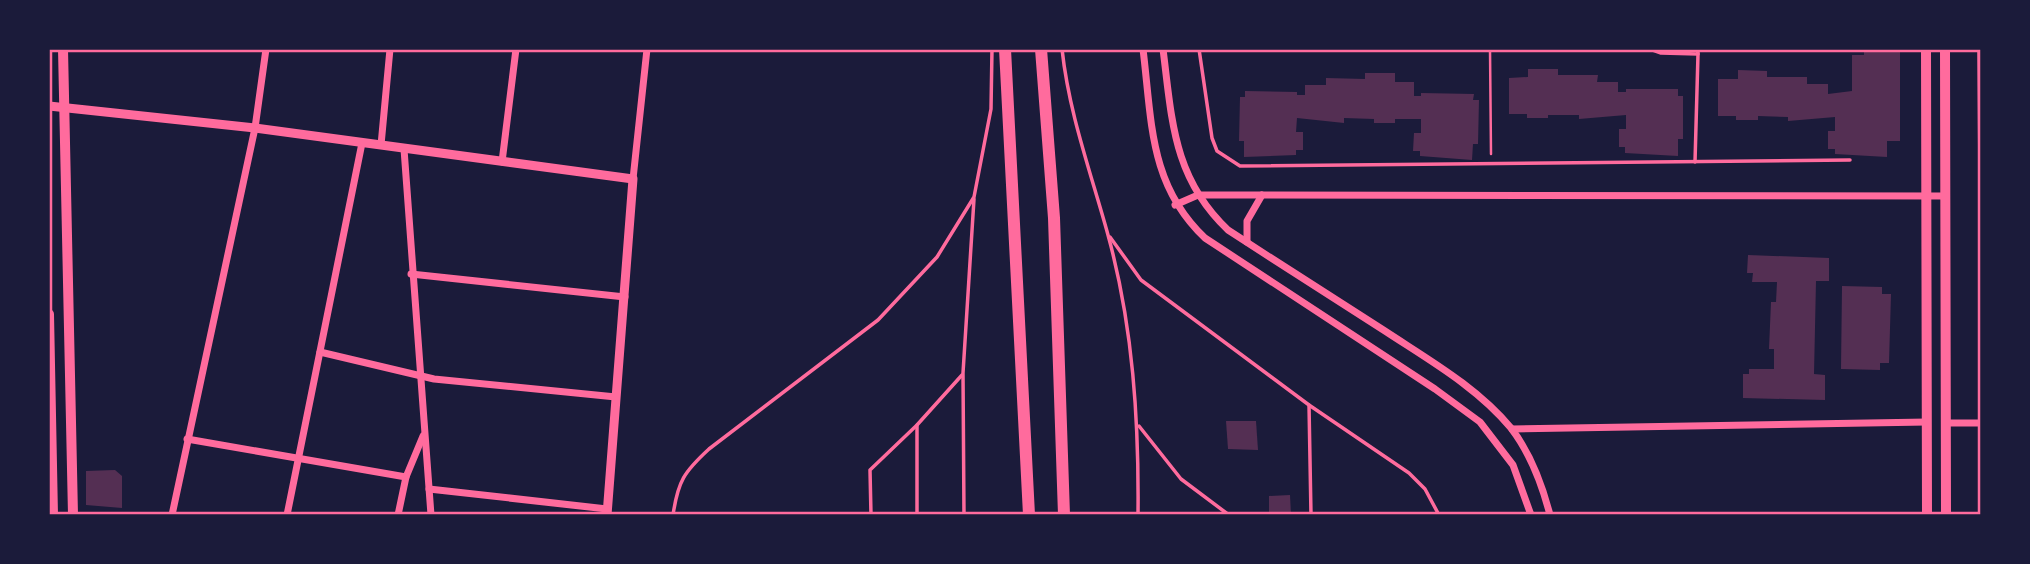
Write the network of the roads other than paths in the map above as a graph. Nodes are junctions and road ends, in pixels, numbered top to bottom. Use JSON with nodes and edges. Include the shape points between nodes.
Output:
{"nodes":[{"id":1,"x":63,"y":49,"type":"edge"},
{"id":2,"x":266,"y":49,"type":"edge"},
{"id":3,"x":390,"y":49,"type":"edge"},
{"id":4,"x":516,"y":49,"type":"edge"},
{"id":5,"x":647,"y":49,"type":"edge"},
{"id":6,"x":992,"y":49,"type":"edge"},
{"id":7,"x":1005,"y":49,"type":"edge"},
{"id":8,"x":1041,"y":49,"type":"edge"},
{"id":9,"x":1062,"y":49,"type":"edge"},
{"id":10,"x":1143,"y":49,"type":"edge"},
{"id":11,"x":1163,"y":49,"type":"edge"},
{"id":12,"x":1199,"y":49,"type":"edge"},
{"id":13,"x":1650,"y":49,"type":"edge"},
{"id":14,"x":1926,"y":49,"type":"edge"},
{"id":15,"x":1945,"y":49,"type":"edge"},
{"id":16,"x":1979,"y":49,"type":"edge"},
{"id":17,"x":1698,"y":51,"type":"edge"},
{"id":18,"x":49,"y":106,"type":"edge"},
{"id":19,"x":63,"y":106,"type":"junction"},
{"id":20,"x":255,"y":128,"type":"junction"},
{"id":21,"x":1980,"y":135,"type":"edge"},
{"id":22,"x":362,"y":143,"type":"junction"},
{"id":23,"x":381,"y":145,"type":"junction"},
{"id":24,"x":404,"y":149,"type":"junction"},
{"id":25,"x":1850,"y":160,"type":"dead end"},
{"id":26,"x":502,"y":162,"type":"junction"},
{"id":27,"x":1695,"y":162,"type":"junction"},
{"id":28,"x":634,"y":179,"type":"junction"},
{"id":29,"x":1198,"y":195,"type":"junction"},
{"id":30,"x":1262,"y":195,"type":"junction"},
{"id":31,"x":1926,"y":195,"type":"junction"},
{"id":32,"x":1945,"y":196,"type":"junction"},
{"id":33,"x":974,"y":197,"type":"junction"},
{"id":34,"x":1175,"y":205,"type":"junction"},
{"id":35,"x":1108,"y":235,"type":"junction"},
{"id":36,"x":1247,"y":242,"type":"junction"},
{"id":37,"x":411,"y":274,"type":"junction"},
{"id":38,"x":625,"y":297,"type":"junction"},
{"id":39,"x":1981,"y":307,"type":"edge"},
{"id":40,"x":49,"y":314,"type":"edge"},
{"id":41,"x":320,"y":352,"type":"junction"},
{"id":42,"x":963,"y":373,"type":"junction"},
{"id":43,"x":419,"y":376,"type":"junction"},
{"id":44,"x":616,"y":397,"type":"junction"},
{"id":45,"x":1309,"y":405,"type":"junction"},
{"id":46,"x":1927,"y":422,"type":"junction"},
{"id":47,"x":1946,"y":423,"type":"junction"},
{"id":48,"x":1981,"y":423,"type":"edge"},
{"id":49,"x":917,"y":425,"type":"junction"},
{"id":50,"x":1139,"y":426,"type":"junction"},
{"id":51,"x":1512,"y":429,"type":"junction"},
{"id":52,"x":424,"y":435,"type":"junction"},
{"id":53,"x":187,"y":439,"type":"junction"},
{"id":54,"x":298,"y":459,"type":"junction"},
{"id":55,"x":406,"y":477,"type":"junction"},
{"id":56,"x":51,"y":484,"type":"edge"},
{"id":57,"x":429,"y":489,"type":"junction"},
{"id":58,"x":607,"y":512,"type":"edge"},
{"id":59,"x":53,"y":515,"type":"edge"},
{"id":60,"x":73,"y":515,"type":"edge"},
{"id":61,"x":172,"y":515,"type":"edge"},
{"id":62,"x":287,"y":515,"type":"edge"},
{"id":63,"x":398,"y":515,"type":"edge"},
{"id":64,"x":431,"y":515,"type":"edge"},
{"id":65,"x":673,"y":515,"type":"edge"},
{"id":66,"x":871,"y":515,"type":"edge"},
{"id":67,"x":918,"y":515,"type":"edge"},
{"id":68,"x":964,"y":515,"type":"edge"},
{"id":69,"x":1029,"y":515,"type":"edge"},
{"id":70,"x":1064,"y":515,"type":"edge"},
{"id":71,"x":1138,"y":515,"type":"edge"},
{"id":72,"x":1229,"y":515,"type":"edge"},
{"id":73,"x":1311,"y":515,"type":"edge"},
{"id":74,"x":1439,"y":515,"type":"edge"},
{"id":75,"x":1531,"y":515,"type":"edge"},
{"id":76,"x":1550,"y":515,"type":"edge"},
{"id":77,"x":1927,"y":515,"type":"edge"},
{"id":78,"x":1946,"y":515,"type":"edge"}],
"edges":[{"from":1,"to":19,"type":"main road"},
{"from":2,"to":20,"type":"street"},
{"from":3,"to":23,"type":"street"},
{"from":4,"to":26,"type":"street"},
{"from":5,"to":28,"type":"street"},
{"from":6,"to":33,"type":"lane","via":[[991,109]]},
{"from":7,"to":69,"type":"highway"},
{"from":8,"to":70,"type":"highway","via":[[1054,218]]},
{"from":9,"to":35,"type":"lane","via":[[1066,87]]},
{"from":10,"to":34,"type":"street","via":[[1160,170]]},
{"from":11,"to":29,"type":"street","via":[[1183,170]]},
{"from":12,"to":27,"type":"lane","via":[[1212,138],[1217,151],[1240,166]]},
{"from":13,"to":17,"type":"lane","via":[[1661,53]]},
{"from":14,"to":31,"type":"main road"},
{"from":15,"to":32,"type":"main road"},
{"from":16,"to":21,"type":"lane"},
{"from":17,"to":27,"type":"lane"},
{"from":18,"to":19,"type":"street"},
{"from":19,"to":20,"type":"street"},
{"from":19,"to":60,"type":"main road"},
{"from":20,"to":22,"type":"street"},
{"from":20,"to":53,"type":"street"},
{"from":21,"to":39,"type":"lane"},
{"from":22,"to":23,"type":"street"},
{"from":22,"to":41,"type":"street"},
{"from":23,"to":24,"type":"street"},
{"from":24,"to":26,"type":"street"},
{"from":24,"to":37,"type":"street"},
{"from":25,"to":27,"type":"lane"},
{"from":26,"to":28,"type":"street"},
{"from":28,"to":38,"type":"street"},
{"from":29,"to":30,"type":"street"},
{"from":29,"to":34,"type":"street"},
{"from":29,"to":36,"type":"street","via":[[1213,215]]},
{"from":30,"to":31,"type":"street"},
{"from":30,"to":36,"type":"street","via":[[1247,221]]},
{"from":31,"to":32,"type":"street"},
{"from":31,"to":46,"type":"main road"},
{"from":32,"to":47,"type":"main road"},
{"from":33,"to":42,"type":"lane"},
{"from":33,"to":65,"type":"lane","via":[[937,257],[878,320],[688,468],[679,481]]},
{"from":34,"to":75,"type":"street","via":[[1206,238],[1480,422],[1513,465]]},
{"from":35,"to":45,"type":"lane","via":[[1141,279]]},
{"from":35,"to":50,"type":"lane","via":[[1122,293]]},
{"from":36,"to":51,"type":"street","via":[[1451,374]]},
{"from":37,"to":38,"type":"street"},
{"from":37,"to":43,"type":"street"},
{"from":38,"to":44,"type":"street"},
{"from":40,"to":56,"type":"main road"},
{"from":41,"to":43,"type":"street"},
{"from":41,"to":54,"type":"street"},
{"from":42,"to":49,"type":"lane"},
{"from":42,"to":68,"type":"lane"},
{"from":43,"to":44,"type":"street"},
{"from":43,"to":52,"type":"street"},
{"from":44,"to":58,"type":"street"},
{"from":45,"to":73,"type":"lane"},
{"from":45,"to":74,"type":"lane","via":[[1409,473],[1425,489]]},
{"from":46,"to":51,"type":"street"},
{"from":46,"to":77,"type":"main road"},
{"from":47,"to":48,"type":"street"},
{"from":47,"to":78,"type":"main road"},
{"from":49,"to":66,"type":"lane","via":[[870,470]]},
{"from":49,"to":67,"type":"lane"},
{"from":50,"to":71,"type":"lane"},
{"from":50,"to":72,"type":"lane","via":[[1181,479]]},
{"from":51,"to":76,"type":"street","via":[[1534,466]]},
{"from":52,"to":55,"type":"street"},
{"from":52,"to":57,"type":"street"},
{"from":53,"to":54,"type":"street"},
{"from":53,"to":61,"type":"street"},
{"from":54,"to":55,"type":"street"},
{"from":54,"to":62,"type":"street"},
{"from":55,"to":63,"type":"street"},
{"from":56,"to":59,"type":"main road"},
{"from":57,"to":58,"type":"street"},
{"from":57,"to":64,"type":"street"}]}
